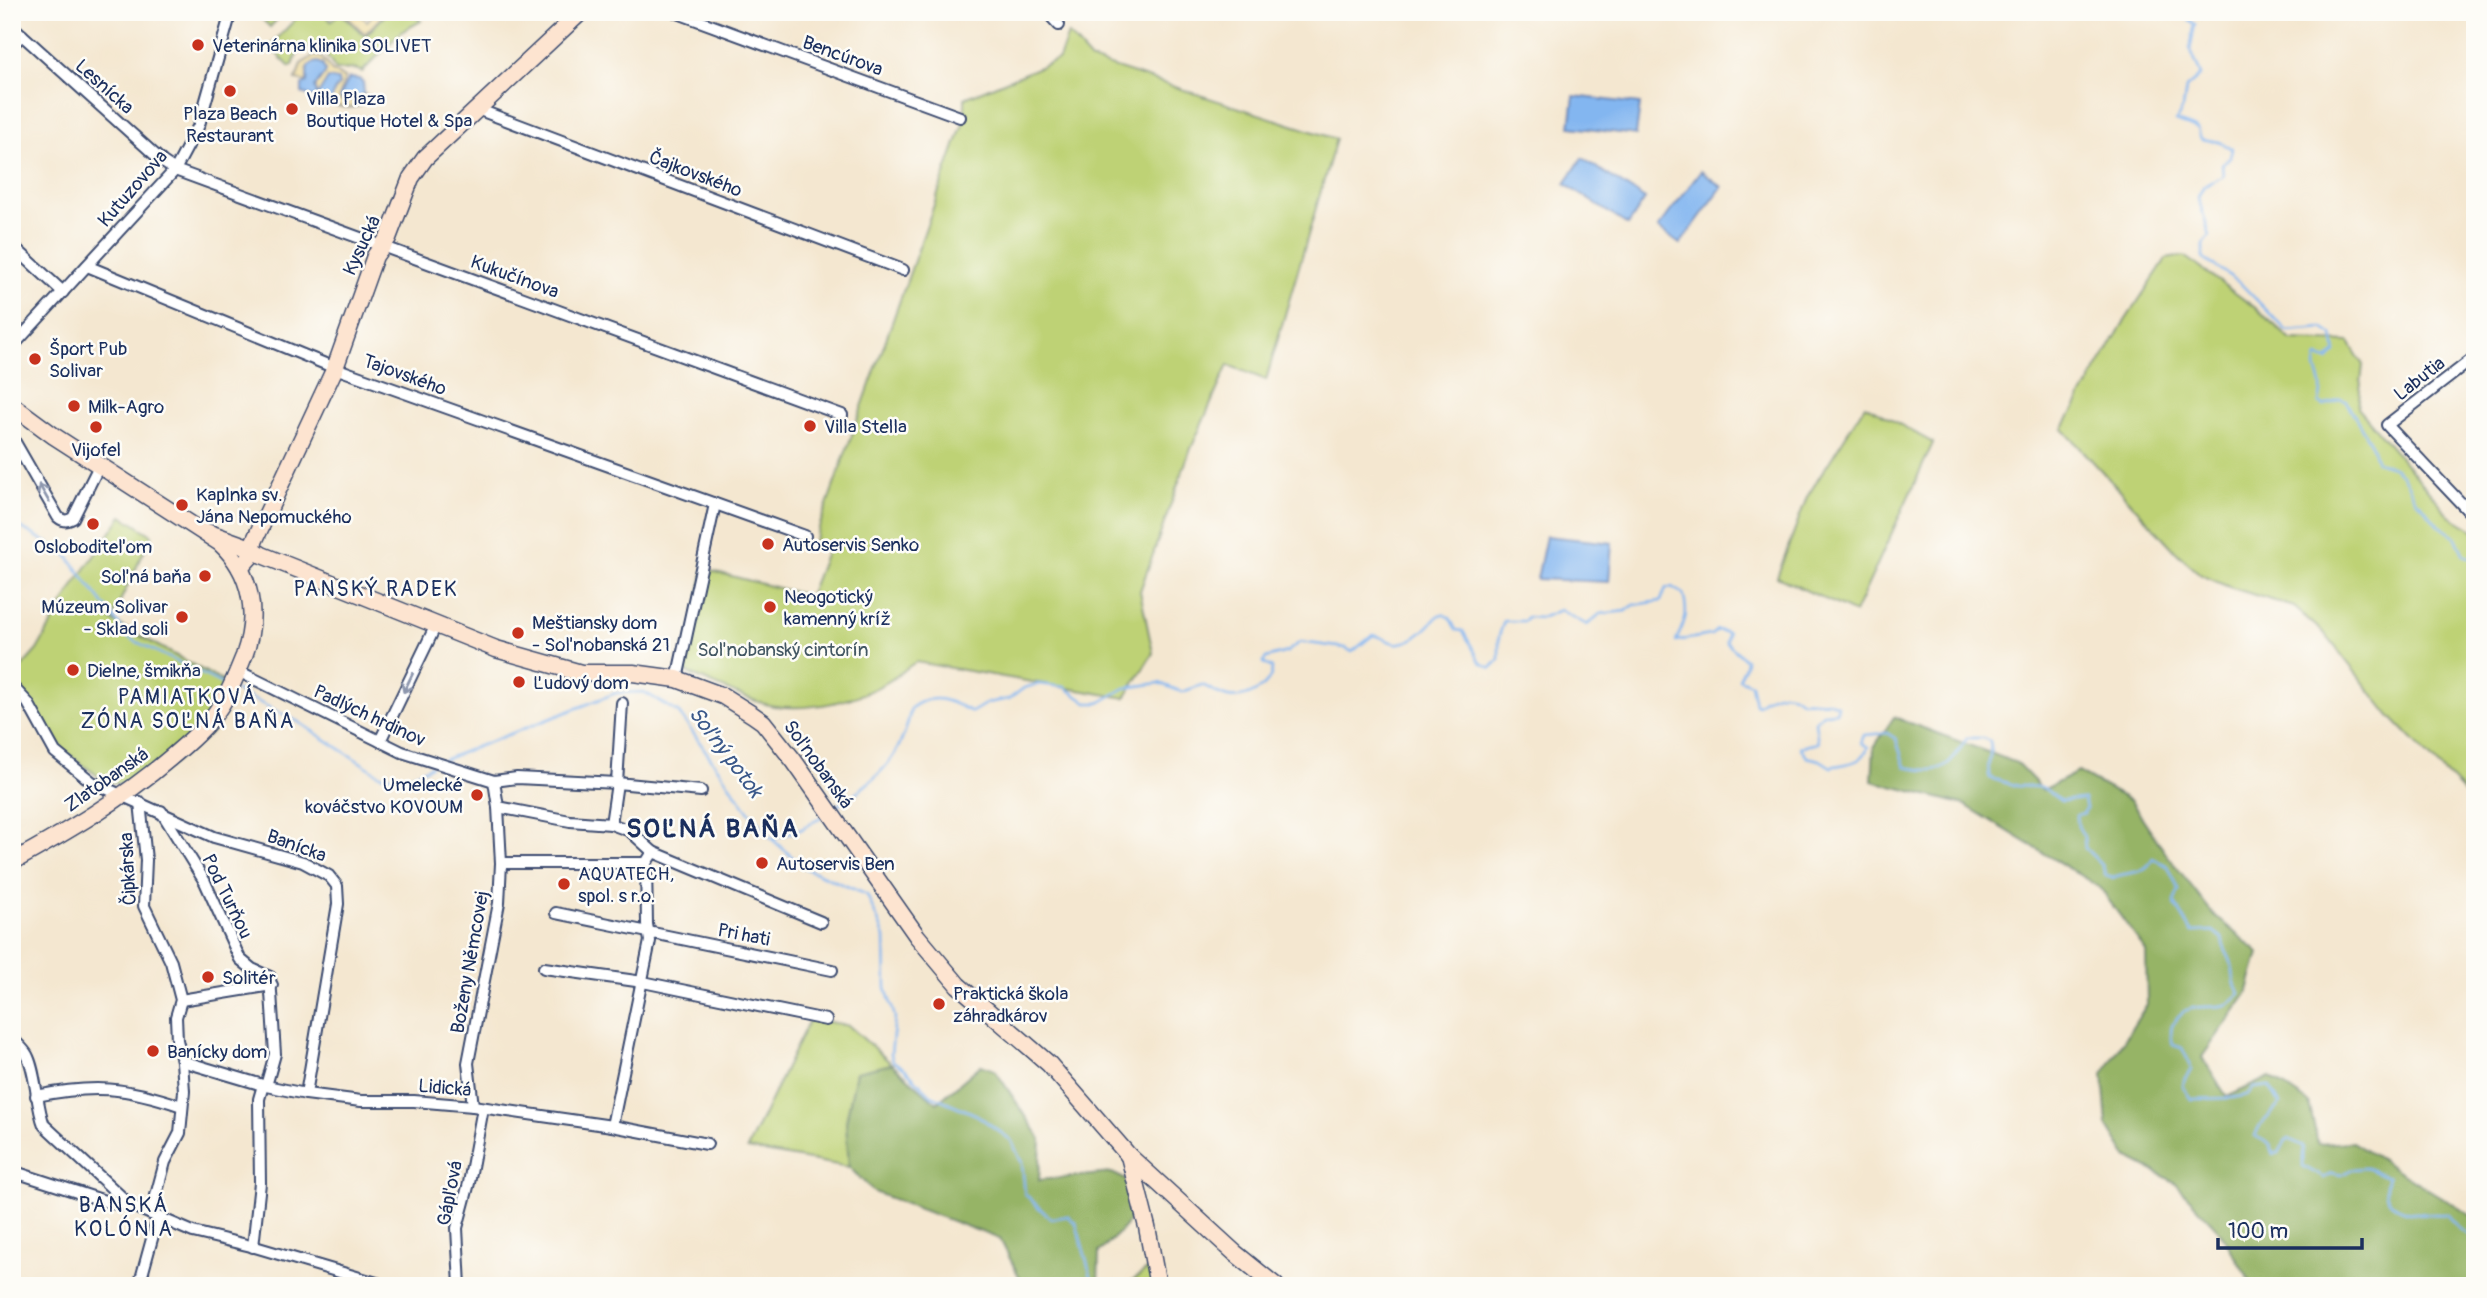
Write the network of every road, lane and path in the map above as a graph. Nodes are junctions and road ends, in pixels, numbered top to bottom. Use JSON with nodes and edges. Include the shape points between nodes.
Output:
{"nodes":[{"id":1,"x":231,"y":12,"type":"edge"},
{"id":2,"x":675,"y":12,"type":"edge"},
{"id":3,"x":1047,"y":12,"type":"edge"},
{"id":4,"x":572,"y":15,"type":"edge"},
{"id":5,"x":1059,"y":25,"type":"dead end"},
{"id":6,"x":12,"y":26,"type":"edge"},
{"id":7,"x":22,"y":36,"type":"junction"},
{"id":8,"x":12,"y":45,"type":"edge"},
{"id":9,"x":477,"y":109,"type":"junction"},
{"id":10,"x":960,"y":117,"type":"dead end"},
{"id":11,"x":175,"y":170,"type":"junction"},
{"id":12,"x":12,"y":245,"type":"edge"},
{"id":13,"x":382,"y":245,"type":"junction"},
{"id":14,"x":87,"y":265,"type":"junction"},
{"id":15,"x":903,"y":270,"type":"dead end"},
{"id":16,"x":63,"y":292,"type":"junction"},
{"id":17,"x":12,"y":347,"type":"edge"},
{"id":18,"x":2475,"y":357,"type":"edge"},
{"id":19,"x":335,"y":368,"type":"junction"},
{"id":20,"x":12,"y":405,"type":"edge"},
{"id":21,"x":842,"y":415,"type":"dead end"},
{"id":22,"x":12,"y":438,"type":"edge"},
{"id":23,"x":100,"y":464,"type":"junction"},
{"id":24,"x":715,"y":504,"type":"junction"},
{"id":25,"x":2475,"y":518,"type":"edge"},
{"id":26,"x":201,"y":530,"type":"junction"},
{"id":27,"x":805,"y":536,"type":"dead end"},
{"id":28,"x":251,"y":548,"type":"junction"},
{"id":29,"x":238,"y":564,"type":"junction"},
{"id":30,"x":436,"y":625,"type":"junction"},
{"id":31,"x":236,"y":676,"type":"junction"},
{"id":32,"x":677,"y":679,"type":"junction"},
{"id":33,"x":12,"y":686,"type":"edge"},
{"id":34,"x":622,"y":703,"type":"dead end"},
{"id":35,"x":380,"y":741,"type":"junction"},
{"id":36,"x":494,"y":781,"type":"junction"},
{"id":37,"x":617,"y":782,"type":"junction"},
{"id":38,"x":701,"y":791,"type":"dead end"},
{"id":39,"x":124,"y":796,"type":"junction"},
{"id":40,"x":140,"y":802,"type":"junction"},
{"id":41,"x":498,"y":807,"type":"junction"},
{"id":42,"x":161,"y":811,"type":"junction"},
{"id":43,"x":611,"y":824,"type":"junction"},
{"id":44,"x":653,"y":852,"type":"junction"},
{"id":45,"x":12,"y":862,"type":"edge"},
{"id":46,"x":501,"y":863,"type":"junction"},
{"id":47,"x":646,"y":863,"type":"junction"},
{"id":48,"x":556,"y":913,"type":"dead end"},
{"id":49,"x":821,"y":922,"type":"dead end"},
{"id":50,"x":649,"y":933,"type":"junction"},
{"id":51,"x":544,"y":968,"type":"dead end"},
{"id":52,"x":832,"y":970,"type":"dead end"},
{"id":53,"x":643,"y":982,"type":"junction"},
{"id":54,"x":272,"y":985,"type":"junction"},
{"id":55,"x":181,"y":1000,"type":"junction"},
{"id":56,"x":826,"y":1020,"type":"dead end"},
{"id":57,"x":12,"y":1038,"type":"edge"},
{"id":58,"x":182,"y":1061,"type":"junction"},
{"id":59,"x":265,"y":1085,"type":"junction"},
{"id":60,"x":306,"y":1094,"type":"junction"},
{"id":61,"x":36,"y":1096,"type":"junction"},
{"id":62,"x":183,"y":1106,"type":"junction"},
{"id":63,"x":478,"y":1107,"type":"junction"},
{"id":64,"x":612,"y":1126,"type":"junction"},
{"id":65,"x":708,"y":1143,"type":"dead end"},
{"id":66,"x":1129,"y":1156,"type":"junction"},
{"id":67,"x":12,"y":1171,"type":"edge"},
{"id":68,"x":130,"y":1205,"type":"junction"},
{"id":69,"x":155,"y":1216,"type":"junction"},
{"id":70,"x":253,"y":1247,"type":"junction"},
{"id":71,"x":139,"y":1286,"type":"edge"},
{"id":72,"x":387,"y":1286,"type":"edge"},
{"id":73,"x":460,"y":1286,"type":"edge"},
{"id":74,"x":1158,"y":1286,"type":"edge"},
{"id":75,"x":1276,"y":1286,"type":"edge"}],
"edges":[{"from":1,"to":11,"type":"street","name":"Kutuzovova","via":[[198,125]]},
{"from":2,"to":10,"type":"street","name":"Bencúrova"},
{"from":3,"to":5,"type":"street"},
{"from":4,"to":9,"type":"street","name":"Kysucká"},
{"from":6,"to":7,"type":"street","name":"Lesnícka"},
{"from":7,"to":8,"type":"street"},
{"from":7,"to":11,"type":"street","name":"Lesnícka"},
{"from":9,"to":13,"type":"street","name":"Kysucká","via":[[415,171]]},
{"from":9,"to":15,"type":"street","name":"Čajkovského"},
{"from":11,"to":13,"type":"street","name":"Kukučínova"},
{"from":11,"to":14,"type":"street","name":"Kutuzovova"},
{"from":12,"to":16,"type":"street"},
{"from":13,"to":19,"type":"street","name":"Kysucká"},
{"from":13,"to":21,"type":"street","name":"Kukučínova"},
{"from":14,"to":16,"type":"street","name":"Kutuzovova"},
{"from":14,"to":19,"type":"street","name":"Tajovského"},
{"from":16,"to":17,"type":"street","name":"Kutuzovova"},
{"from":18,"to":25,"type":"street","name":"Labutia","via":[[2387,425]]},
{"from":19,"to":24,"type":"street","name":"Tajovského"},
{"from":19,"to":28,"type":"street","name":"Kysucká"},
{"from":20,"to":23,"type":"street"},
{"from":23,"to":22,"type":"street","one_way":true,"via":[[73,518],[67,521],[58,517]]},
{"from":23,"to":26,"type":"street"},
{"from":24,"to":27,"type":"street","name":"Tajovského"},
{"from":24,"to":32,"type":"street"},
{"from":26,"to":28,"type":"street","name":"Soľnobanská"},
{"from":26,"to":29,"type":"street"},
{"from":28,"to":29,"type":"street"},
{"from":28,"to":30,"type":"street","name":"Soľnobanská"},
{"from":29,"to":31,"type":"street","name":"Zlatobanská","via":[[253,613],[252,631]]},
{"from":30,"to":32,"type":"street","name":"Soľnobanská","via":[[496,649],[581,673]]},
{"from":30,"to":35,"type":"street","one_way":true},
{"from":31,"to":35,"type":"street","name":"Padlých hrdinov"},
{"from":31,"to":39,"type":"street","name":"Zlatobanská","via":[[222,704],[187,744]]},
{"from":32,"to":66,"type":"street","name":"Soľnobanská","via":[[723,696],[763,723],[917,936],[958,985],[1042,1056]]},
{"from":33,"to":39,"type":"street","name":"Banícka","via":[[28,703],[55,752],[92,782]]},
{"from":34,"to":37,"type":"street"},
{"from":35,"to":36,"type":"street","name":"Padlých hrdinov"},
{"from":36,"to":37,"type":"street","name":"Padlých hrdinov"},
{"from":36,"to":41,"type":"street","name":"Boženy Němcovej"},
{"from":37,"to":38,"type":"street","name":"Padlých hrdinov"},
{"from":37,"to":43,"type":"street"},
{"from":39,"to":40,"type":"street","name":"Banícka"},
{"from":39,"to":45,"type":"street","name":"Zlatobanská"},
{"from":40,"to":42,"type":"street","name":"Banícka"},
{"from":40,"to":55,"type":"street","name":"Čipkárska","via":[[146,860],[144,906],[171,962]]},
{"from":41,"to":43,"type":"street","name":"Pri hati"},
{"from":41,"to":46,"type":"street","name":"Boženy Němcovej"},
{"from":42,"to":54,"type":"street","name":"Pod Turňou","via":[[205,882],[240,959],[270,977]]},
{"from":42,"to":60,"type":"street","name":"Banícka","via":[[214,837],[303,862],[329,876],[337,886],[338,904]]},
{"from":43,"to":44,"type":"street","name":"Pri hati","via":[[630,831]]},
{"from":44,"to":47,"type":"street"},
{"from":44,"to":49,"type":"street","name":"Pri hati"},
{"from":46,"to":47,"type":"street"},
{"from":46,"to":63,"type":"street","name":"Boženy Němcovej","via":[[499,903],[468,1063]]},
{"from":47,"to":50,"type":"street"},
{"from":48,"to":50,"type":"street","name":"Pri hati"},
{"from":50,"to":52,"type":"street","name":"Pri hati"},
{"from":50,"to":53,"type":"street"},
{"from":51,"to":53,"type":"street"},
{"from":53,"to":56,"type":"street"},
{"from":53,"to":64,"type":"street"},
{"from":54,"to":55,"type":"street"},
{"from":54,"to":59,"type":"street","via":[[275,1054]]},
{"from":55,"to":58,"type":"street","name":"Čipkárska","via":[[176,1029]]},
{"from":57,"to":61,"type":"street","via":[[27,1055]]},
{"from":58,"to":59,"type":"street","name":"Lidická"},
{"from":58,"to":62,"type":"street","name":"Čipkárska"},
{"from":59,"to":60,"type":"street","name":"Lidická"},
{"from":59,"to":70,"type":"street","via":[[259,1099],[260,1183]]},
{"from":60,"to":63,"type":"street","name":"Lidická"},
{"from":61,"to":62,"type":"street","via":[[104,1088]]},
{"from":61,"to":68,"type":"street","via":[[44,1125]]},
{"from":62,"to":69,"type":"street","name":"Čipkárska","via":[[180,1133],[165,1161]]},
{"from":63,"to":64,"type":"street","name":"Lidická"},
{"from":63,"to":73,"type":"street","name":"Gápľová","via":[[469,1183],[457,1228]]},
{"from":64,"to":65,"type":"street","name":"Lidická"},
{"from":66,"to":74,"type":"street"},
{"from":66,"to":75,"type":"street","name":"Soľnobanská"},
{"from":67,"to":68,"type":"street"},
{"from":68,"to":69,"type":"street"},
{"from":69,"to":70,"type":"street","via":[[193,1232]]},
{"from":69,"to":71,"type":"street","name":"Čipkárska"},
{"from":70,"to":72,"type":"street"}]}
